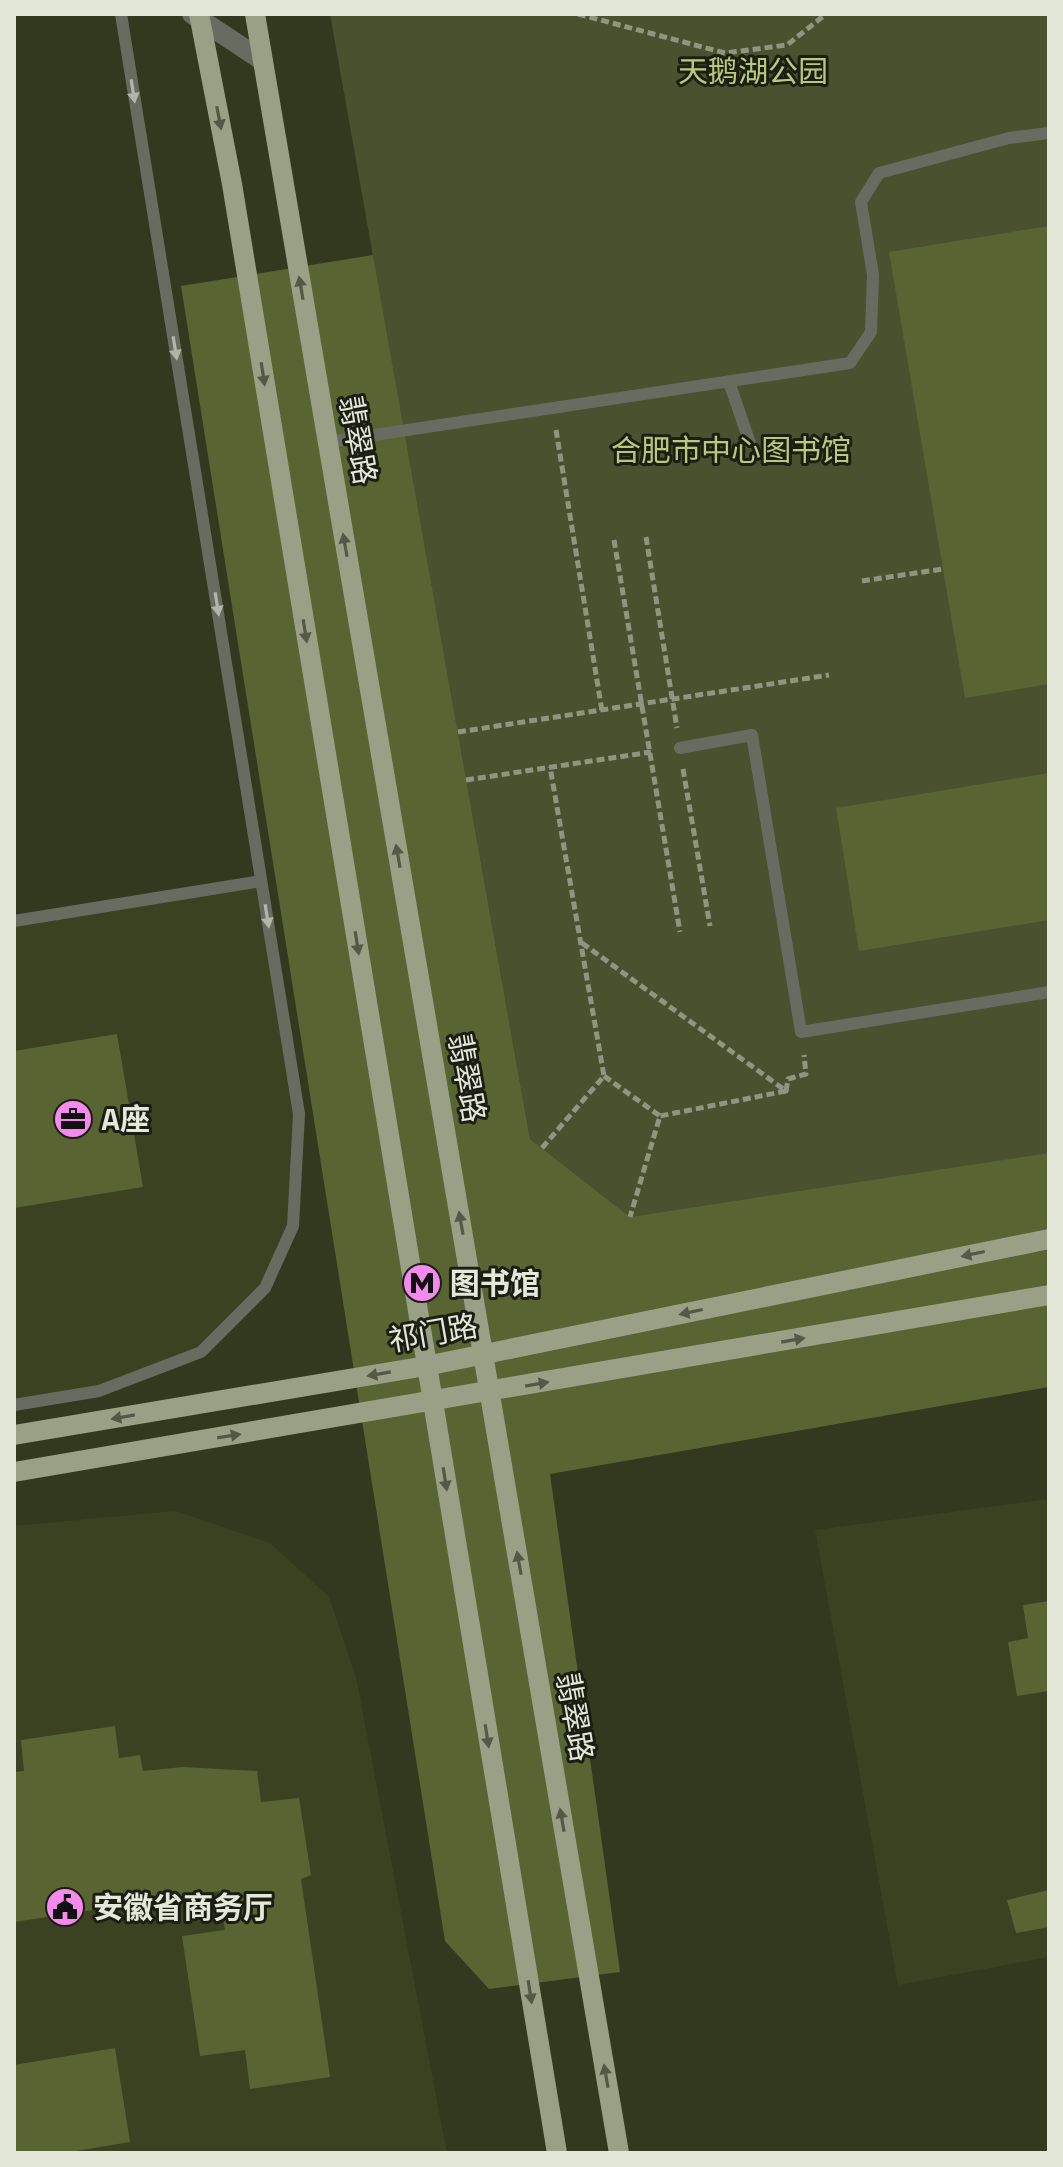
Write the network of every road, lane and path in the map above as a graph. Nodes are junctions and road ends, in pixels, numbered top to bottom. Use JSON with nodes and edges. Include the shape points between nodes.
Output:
{"nodes":[{"id":1,"x":121,"y":14,"type":"edge"},
{"id":2,"x":255,"y":14,"type":"edge"},
{"id":3,"x":578,"y":14,"type":"edge"},
{"id":4,"x":826,"y":14,"type":"edge"},
{"id":5,"x":197,"y":16,"type":"edge"},
{"id":6,"x":263,"y":61,"type":"junction"},
{"id":7,"x":1049,"y":133,"type":"edge"},
{"id":8,"x":729,"y":382,"type":"junction"},
{"id":9,"x":553,"y":409,"type":"junction"},
{"id":10,"x":328,"y":442,"type":"junction"},
{"id":11,"x":750,"y":443,"type":"dead end"},
{"id":12,"x":646,"y":537,"type":"dead end"},
{"id":13,"x":614,"y":540,"type":"dead end"},
{"id":14,"x":943,"y":569,"type":"dead end"},
{"id":15,"x":862,"y":581,"type":"dead end"},
{"id":16,"x":664,"y":650,"type":"dead end"},
{"id":17,"x":829,"y":675,"type":"dead end"},
{"id":18,"x":640,"y":705,"type":"junction"},
{"id":19,"x":602,"y":711,"type":"junction"},
{"id":20,"x":458,"y":732,"type":"dead end"},
{"id":21,"x":680,"y":748,"type":"joint"},
{"id":22,"x":648,"y":752,"type":"junction"},
{"id":23,"x":550,"y":767,"type":"junction"},
{"id":24,"x":466,"y":780,"type":"dead end"},
{"id":25,"x":689,"y":807,"type":"dead end"},
{"id":26,"x":261,"y":881,"type":"junction"},
{"id":27,"x":14,"y":921,"type":"edge"},
{"id":28,"x":710,"y":926,"type":"dead end"},
{"id":29,"x":680,"y":932,"type":"dead end"},
{"id":30,"x":581,"y":943,"type":"junction"},
{"id":31,"x":1049,"y":992,"type":"edge"},
{"id":32,"x":801,"y":1032,"type":"junction"},
{"id":33,"x":604,"y":1076,"type":"junction"},
{"id":34,"x":786,"y":1091,"type":"junction"},
{"id":35,"x":660,"y":1116,"type":"junction"},
{"id":36,"x":542,"y":1148,"type":"dead end"},
{"id":37,"x":630,"y":1217,"type":"dead end"},
{"id":38,"x":1049,"y":1239,"type":"edge"},
{"id":39,"x":1049,"y":1295,"type":"edge"},
{"id":40,"x":483,"y":1355,"type":"junction"},
{"id":41,"x":426,"y":1366,"type":"junction"},
{"id":42,"x":490,"y":1393,"type":"junction"},
{"id":43,"x":432,"y":1402,"type":"junction"},
{"id":44,"x":14,"y":1405,"type":"edge"},
{"id":45,"x":14,"y":1435,"type":"edge"},
{"id":46,"x":14,"y":1472,"type":"edge"},
{"id":47,"x":557,"y":2153,"type":"edge"},
{"id":48,"x":619,"y":2153,"type":"edge"}],
"edges":[{"from":1,"to":26,"type":"lane","one_way":true},
{"from":2,"to":6,"type":"main road","name":"翡翠路"},
{"from":3,"to":4,"type":"path","via":[[725,53],[787,45]]},
{"from":5,"to":6,"type":"street"},
{"from":5,"to":41,"type":"main road","one_way":true,"via":[[232,184]]},
{"from":10,"to":6,"type":"main road","name":"翡翠路","one_way":true},
{"from":7,"to":8,"type":"lane","via":[[1009,138],[879,173],[861,202],[873,275],[871,332],[850,363]]},
{"from":8,"to":9,"type":"lane"},
{"from":8,"to":11,"type":"lane"},
{"from":9,"to":10,"type":"lane"},
{"from":9,"to":19,"type":"path"},
{"from":40,"to":10,"type":"main road","name":"翡翠路","one_way":true},
{"from":12,"to":16,"type":"path"},
{"from":13,"to":18,"type":"path"},
{"from":14,"to":15,"type":"path"},
{"from":17,"to":18,"type":"path"},
{"from":18,"to":19,"type":"path"},
{"from":18,"to":22,"type":"path"},
{"from":19,"to":20,"type":"path"},
{"from":21,"to":22,"type":"path"},
{"from":21,"to":32,"type":"lane","via":[[752,735]]},
{"from":22,"to":23,"type":"path"},
{"from":22,"to":29,"type":"path"},
{"from":23,"to":24,"type":"path"},
{"from":23,"to":30,"type":"path"},
{"from":25,"to":28,"type":"path"},
{"from":26,"to":27,"type":"lane"},
{"from":26,"to":44,"type":"lane","one_way":true,"via":[[299,1114],[293,1226],[265,1288],[201,1352],[99,1391]]},
{"from":30,"to":33,"type":"path"},
{"from":30,"to":34,"type":"path"},
{"from":31,"to":32,"type":"lane"},
{"from":32,"to":34,"type":"path","via":[[806,1074],[788,1079]]},
{"from":33,"to":35,"type":"path"},
{"from":33,"to":36,"type":"path"},
{"from":34,"to":35,"type":"path"},
{"from":35,"to":37,"type":"path"},
{"from":38,"to":40,"type":"main road","name":"祁门路","one_way":true},
{"from":42,"to":39,"type":"main road","one_way":true},
{"from":40,"to":41,"type":"main road","name":"祁门路"},
{"from":40,"to":42,"type":"main road","name":"翡翠路"},
{"from":41,"to":43,"type":"main road"},
{"from":41,"to":45,"type":"main road","name":"祁门路","one_way":true},
{"from":42,"to":43,"type":"main road"},
{"from":48,"to":42,"type":"main road","name":"翡翠路","one_way":true},
{"from":46,"to":43,"type":"main road","one_way":true},
{"from":43,"to":47,"type":"main road","one_way":true}]}
